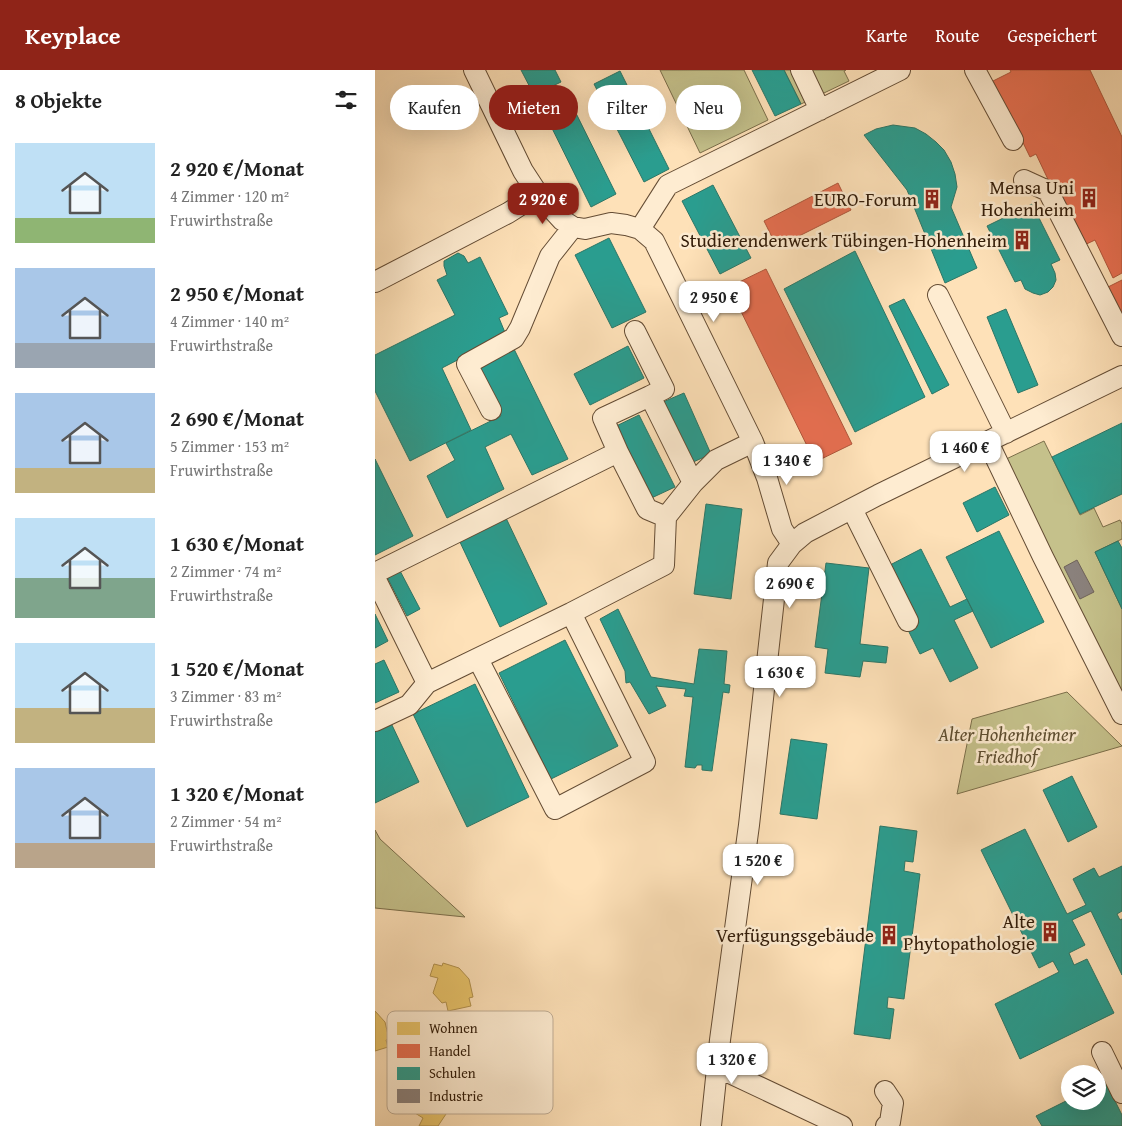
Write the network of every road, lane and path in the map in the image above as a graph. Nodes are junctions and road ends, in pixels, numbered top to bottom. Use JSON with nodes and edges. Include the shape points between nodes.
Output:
{"nodes":[{"id":1,"x":474,"y":70,"type":"edge"},
{"id":2,"x":801,"y":70,"type":"edge"},
{"id":3,"x":900,"y":70,"type":"edge"},
{"id":4,"x":975,"y":70,"type":"edge"},
{"id":5,"x":821,"y":110,"type":"junction"},
{"id":6,"x":1013,"y":140,"type":"dead end"},
{"id":7,"x":1024,"y":180,"type":"dead end"},
{"id":8,"x":538,"y":194,"type":"junction"},
{"id":9,"x":573,"y":226,"type":"junction"},
{"id":10,"x":640,"y":229,"type":"junction"},
{"id":11,"x":375,"y":282,"type":"edge"},
{"id":12,"x":938,"y":295,"type":"dead end"},
{"id":13,"x":635,"y":331,"type":"dead end"},
{"id":14,"x":1122,"y":336,"type":"edge"},
{"id":15,"x":1122,"y":376,"type":"edge"},
{"id":16,"x":650,"y":396,"type":"junction"},
{"id":17,"x":491,"y":410,"type":"dead end"},
{"id":18,"x":997,"y":438,"type":"junction"},
{"id":19,"x":753,"y":442,"type":"junction"},
{"id":20,"x":618,"y":452,"type":"junction"},
{"id":21,"x":693,"y":483,"type":"junction"},
{"id":22,"x":852,"y":508,"type":"junction"},
{"id":23,"x":666,"y":517,"type":"junction"},
{"id":24,"x":792,"y":544,"type":"junction"},
{"id":25,"x":375,"y":573,"type":"edge"},
{"id":26,"x":375,"y":578,"type":"edge"},
{"id":27,"x":571,"y":613,"type":"junction"},
{"id":28,"x":908,"y":621,"type":"dead end"},
{"id":29,"x":478,"y":659,"type":"junction"},
{"id":30,"x":427,"y":683,"type":"junction"},
{"id":31,"x":1122,"y":714,"type":"edge"},
{"id":32,"x":375,"y":721,"type":"edge"},
{"id":33,"x":1101,"y":1052,"type":"dead end"},
{"id":34,"x":717,"y":1067,"type":"junction"},
{"id":35,"x":885,"y":1091,"type":"dead end"},
{"id":36,"x":1122,"y":1093,"type":"edge"},
{"id":37,"x":711,"y":1126,"type":"edge"},
{"id":38,"x":842,"y":1126,"type":"edge"},
{"id":39,"x":886,"y":1126,"type":"edge"}],
"edges":[{"from":1,"to":8,"type":"street","via":[[523,171]]},
{"from":2,"to":5,"type":"street"},
{"from":3,"to":5,"type":"street"},
{"from":4,"to":6,"type":"street"},
{"from":5,"to":10,"type":"street","via":[[668,185]]},
{"from":7,"to":14,"type":"street","via":[[1048,191]]},
{"from":8,"to":9,"type":"street"},
{"from":8,"to":11,"type":"street"},
{"from":9,"to":10,"type":"street","via":[[585,229],[611,223]]},
{"from":9,"to":17,"type":"street","via":[[550,256],[514,338],[467,364]]},
{"from":10,"to":19,"type":"street","via":[[654,241]]},
{"from":12,"to":18,"type":"street"},
{"from":13,"to":16,"type":"street","via":[[664,389]]},
{"from":15,"to":18,"type":"street"},
{"from":16,"to":20,"type":"street","via":[[603,418]]},
{"from":16,"to":21,"type":"street"},
{"from":18,"to":22,"type":"street"},
{"from":18,"to":31,"type":"street","via":[[1043,557]]},
{"from":19,"to":21,"type":"street","via":[[716,460]]},
{"from":19,"to":24,"type":"street","via":[[782,529]]},
{"from":20,"to":23,"type":"street","via":[[647,510]]},
{"from":20,"to":25,"type":"street"},
{"from":21,"to":23,"type":"street"},
{"from":22,"to":24,"type":"street","via":[[805,533]]},
{"from":22,"to":28,"type":"street"},
{"from":23,"to":27,"type":"street","via":[[664,565]]},
{"from":24,"to":34,"type":"street","via":[[778,563],[749,825]]},
{"from":26,"to":30,"type":"street"},
{"from":27,"to":29,"type":"street"},
{"from":27,"to":29,"type":"street","via":[[645,762],[555,809]]},
{"from":29,"to":30,"type":"street"},
{"from":30,"to":32,"type":"street","via":[[409,705]]},
{"from":33,"to":36,"type":"street"},
{"from":34,"to":37,"type":"street"},
{"from":34,"to":38,"type":"street"},
{"from":35,"to":39,"type":"street","via":[[893,1103],[890,1122]]}]}
